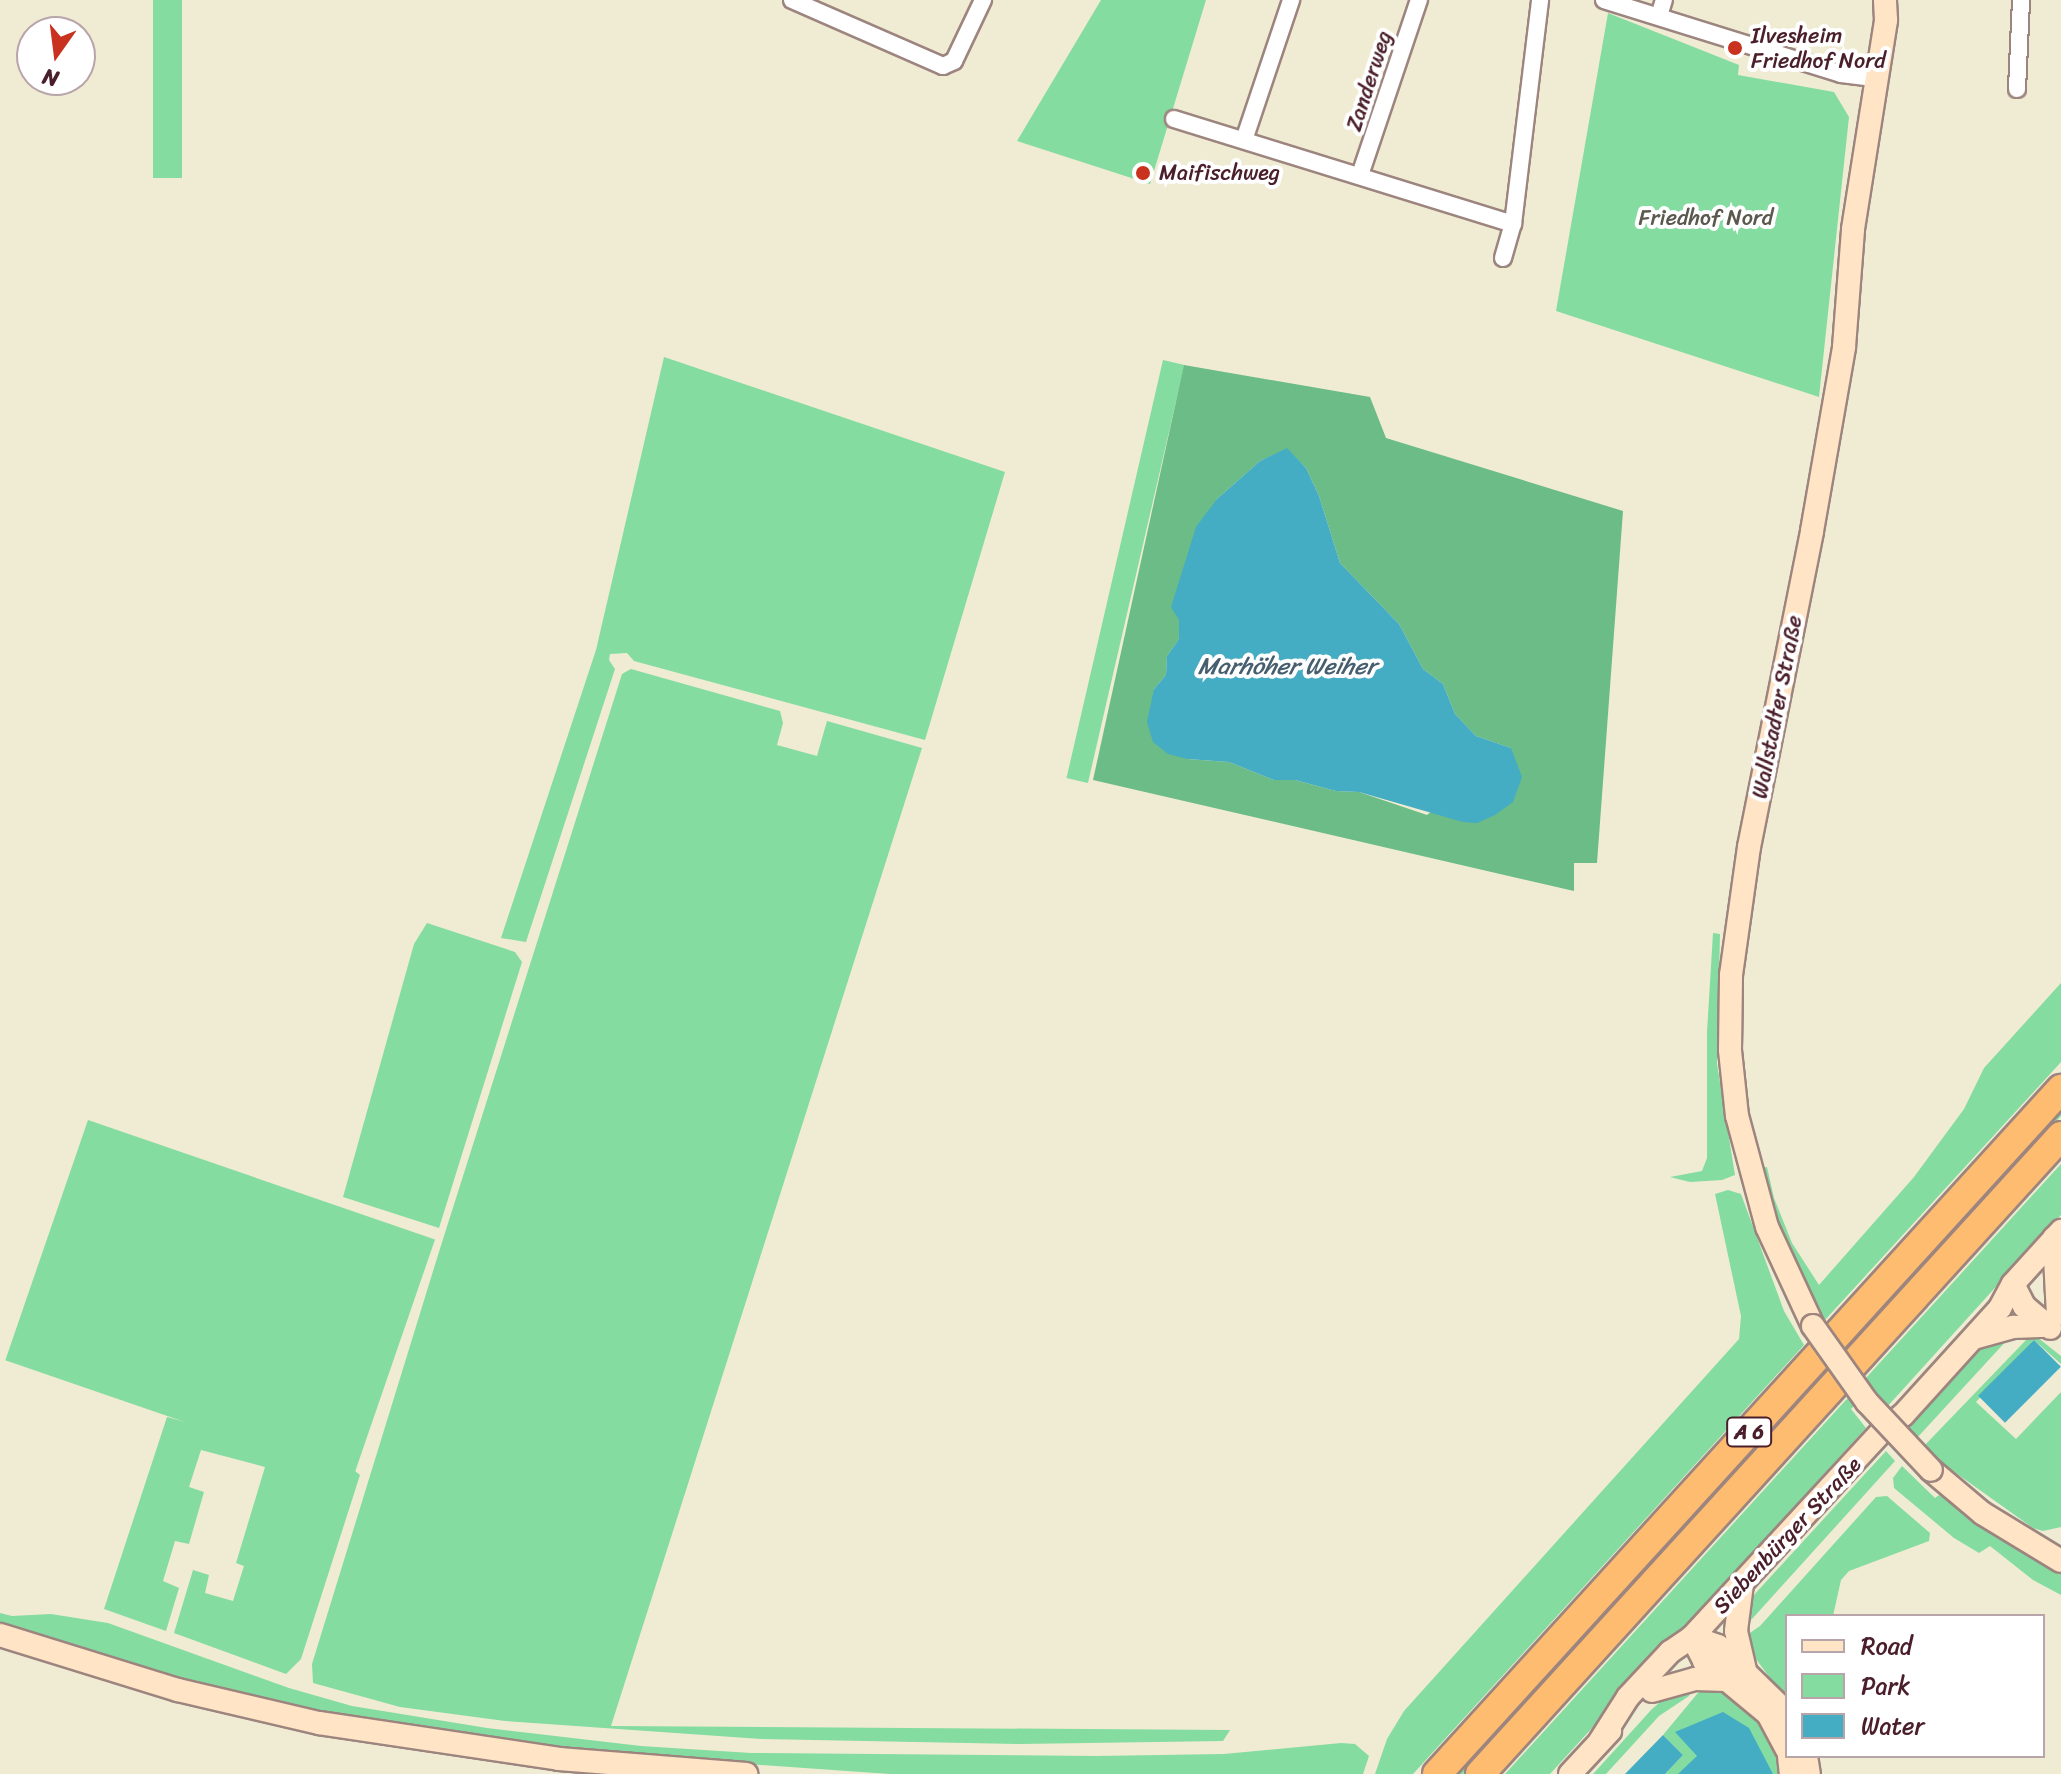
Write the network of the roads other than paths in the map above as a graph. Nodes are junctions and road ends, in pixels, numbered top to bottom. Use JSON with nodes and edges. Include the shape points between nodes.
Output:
{"nodes":[{"id":1,"x":792,"y":0,"type":"edge"},
{"id":2,"x":983,"y":0,"type":"edge"},
{"id":3,"x":1291,"y":0,"type":"edge"},
{"id":4,"x":1419,"y":0,"type":"edge"},
{"id":5,"x":1540,"y":0,"type":"edge"},
{"id":6,"x":1604,"y":0,"type":"edge"},
{"id":7,"x":1877,"y":0,"type":"edge"},
{"id":8,"x":1885,"y":0,"type":"edge"},
{"id":9,"x":2021,"y":0,"type":"edge"},
{"id":10,"x":1662,"y":8,"type":"edge"},
{"id":11,"x":1874,"y":78,"type":"junction"},
{"id":12,"x":2017,"y":89,"type":"dead end"},
{"id":13,"x":1174,"y":119,"type":"dead end"},
{"id":14,"x":1244,"y":140,"type":"junction"},
{"id":15,"x":1360,"y":175,"type":"junction"},
{"id":16,"x":1513,"y":224,"type":"junction"},
{"id":17,"x":1503,"y":258,"type":"dead end"},
{"id":18,"x":2061,"y":1089,"type":"edge"},
{"id":19,"x":2061,"y":1136,"type":"edge"},
{"id":20,"x":2058,"y":1235,"type":"edge"},
{"id":21,"x":2013,"y":1284,"type":"junction"},
{"id":22,"x":2057,"y":1323,"type":"edge"},
{"id":23,"x":1973,"y":1338,"type":"junction"},
{"id":24,"x":1881,"y":1432,"type":"junction"},
{"id":25,"x":2058,"y":1553,"type":"edge"},
{"id":26,"x":1742,"y":1584,"type":"junction"},
{"id":27,"x":0,"y":1635,"type":"edge"},
{"id":28,"x":1692,"y":1637,"type":"junction"},
{"id":29,"x":1736,"y":1674,"type":"junction"},
{"id":30,"x":1652,"y":1691,"type":"junction"},
{"id":31,"x":1785,"y":1711,"type":"edge"},
{"id":32,"x":1600,"y":1741,"type":"junction"},
{"id":33,"x":1785,"y":1745,"type":"edge"},
{"id":34,"x":746,"y":1774,"type":"edge"},
{"id":35,"x":1437,"y":1774,"type":"edge"},
{"id":36,"x":1480,"y":1774,"type":"edge"},
{"id":37,"x":1570,"y":1774,"type":"edge"}],
"edges":[{"from":1,"to":2,"type":"street","via":[[943,66],[954,61]]},
{"from":3,"to":14,"type":"street"},
{"from":4,"to":15,"type":"street","name":"Zanderweg"},
{"from":5,"to":16,"type":"street"},
{"from":6,"to":10,"type":"street"},
{"from":7,"to":11,"type":"main road","name":"Wallstadter Straße"},
{"from":8,"to":11,"type":"main road","name":"Wallstadter Straße"},
{"from":9,"to":12,"type":"street"},
{"from":10,"to":11,"type":"street","via":[[1797,58],[1842,62]]},
{"from":11,"to":25,"type":"main road","name":"Wallstadter Straße","bridge":true,"via":[[1853,229],[1844,347],[1749,847],[1731,975],[1730,1050],[1737,1116],[1767,1227],[1812,1322],[1867,1402],[1931,1470],[1982,1513]]},
{"from":13,"to":14,"type":"street"},
{"from":14,"to":15,"type":"street"},
{"from":15,"to":16,"type":"street"},
{"from":16,"to":17,"type":"street"},
{"from":18,"to":35,"type":"highway","number":"A 6"},
{"from":19,"to":36,"type":"highway","number":"A 6"},
{"from":20,"to":21,"type":"main road","name":"Siebenbürger Straße"},
{"from":20,"to":22,"type":"main road"},
{"from":21,"to":22,"type":"main road","via":[[2024,1306]]},
{"from":21,"to":23,"type":"main road","name":"Siebenbürger Straße"},
{"from":21,"to":24,"type":"main road","name":"Siebenbürger Straße","via":[[1990,1298],[1969,1321]]},
{"from":22,"to":23,"type":"main road"},
{"from":23,"to":24,"type":"main road","name":"Siebenbürger Straße"},
{"from":24,"to":26,"type":"main road","name":"Siebenbürger Straße"},
{"from":26,"to":28,"type":"main road","name":"Siebenbürger Straße"},
{"from":26,"to":29,"type":"main road"},
{"from":27,"to":34,"type":"main road","via":[[178,1690],[319,1723],[479,1749]]},
{"from":28,"to":29,"type":"main road","via":[[1718,1646]]},
{"from":28,"to":30,"type":"main road","name":"Siebenbürger Straße","via":[[1680,1660]]},
{"from":28,"to":32,"type":"main road","name":"Siebenbürger Straße","via":[[1670,1652],[1628,1697]]},
{"from":29,"to":30,"type":"main road"},
{"from":29,"to":31,"type":"main road"},
{"from":29,"to":33,"type":"main road"},
{"from":30,"to":32,"type":"main road","name":"Siebenbürger Straße"},
{"from":32,"to":37,"type":"main road","name":"Siebenbürger Straße"}]}
